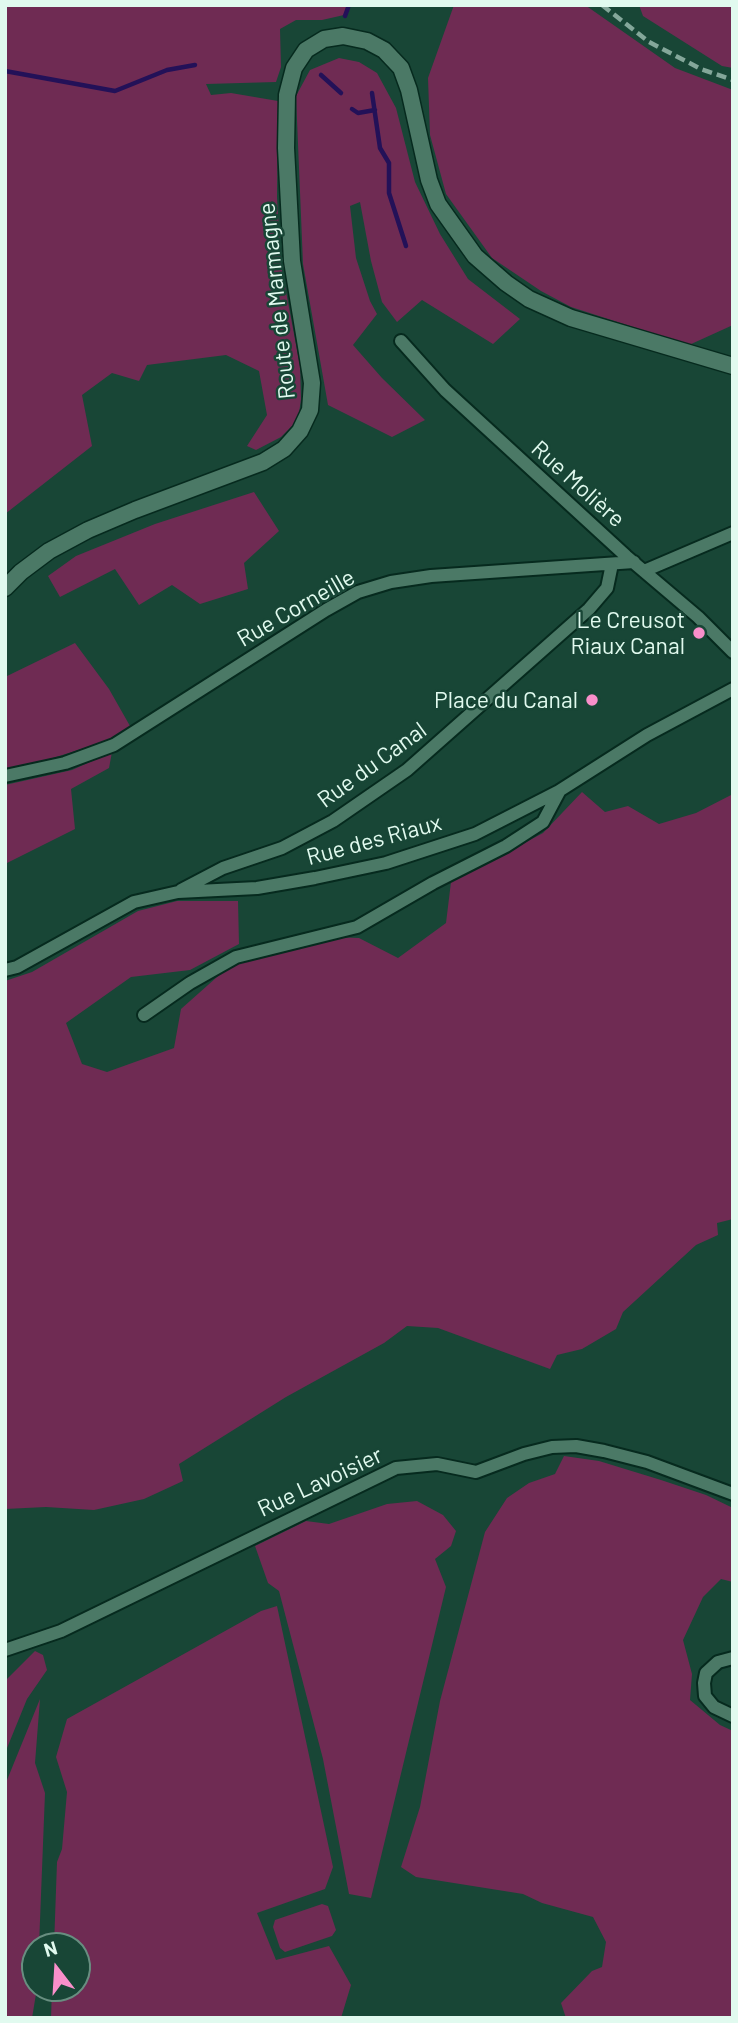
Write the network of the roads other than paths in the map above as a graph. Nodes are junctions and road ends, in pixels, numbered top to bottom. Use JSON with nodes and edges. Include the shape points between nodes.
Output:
{"nodes":[{"id":1,"x":401,"y":341,"type":"dead end"},
{"id":2,"x":733,"y":366,"type":"edge"},
{"id":3,"x":733,"y":533,"type":"edge"},
{"id":4,"x":634,"y":562,"type":"junction"},
{"id":5,"x":612,"y":564,"type":"junction"},
{"id":6,"x":644,"y":571,"type":"junction"},
{"id":7,"x":5,"y":588,"type":"edge"},
{"id":8,"x":733,"y":652,"type":"edge"},
{"id":9,"x":733,"y":689,"type":"edge"},
{"id":10,"x":5,"y":776,"type":"edge"},
{"id":11,"x":559,"y":791,"type":"junction"},
{"id":12,"x":178,"y":892,"type":"junction"},
{"id":13,"x":5,"y":970,"type":"edge"},
{"id":14,"x":144,"y":1015,"type":"dead end"},
{"id":15,"x":733,"y":1494,"type":"edge"},
{"id":16,"x":5,"y":1650,"type":"edge"},
{"id":17,"x":733,"y":1658,"type":"edge"},
{"id":18,"x":733,"y":1716,"type":"edge"}],
"edges":[{"from":1,"to":4,"type":"street","name":"Rue Molière","via":[[445,390]]},
{"from":2,"to":7,"type":"street","name":"Route de Marmagne","via":[[571,318],[506,283],[475,256],[438,204],[401,68],[384,50],[367,41],[343,36],[324,39],[306,50],[294,68],[287,95],[292,261],[312,383],[310,410],[300,431],[284,450],[263,462],[135,510],[48,551]]},
{"from":3,"to":6,"type":"street"},
{"from":4,"to":5,"type":"street","name":"Rue Corneille"},
{"from":4,"to":6,"type":"street","name":"Rue Molière"},
{"from":5,"to":10,"type":"street","name":"Rue Corneille","via":[[431,576],[358,592],[114,744],[65,764]]},
{"from":5,"to":12,"type":"street","name":"Rue du Canal","via":[[607,588],[589,609],[407,771],[333,821],[282,848],[223,868]]},
{"from":6,"to":8,"type":"street","name":"Rue Molière"},
{"from":9,"to":11,"type":"street","name":"Rue des Riaux","via":[[647,735]]},
{"from":11,"to":12,"type":"street","name":"Rue des Riaux","via":[[475,834],[386,863],[257,888]]},
{"from":11,"to":14,"type":"street","via":[[543,822],[357,927],[236,957]]},
{"from":12,"to":13,"type":"street","name":"Rue des Riaux","via":[[134,902]]},
{"from":15,"to":16,"type":"street","name":"Rue Lavoisier","via":[[647,1462],[576,1446],[543,1449],[476,1472],[437,1464],[396,1468],[61,1632]]},
{"from":17,"to":18,"type":"street","via":[[706,1672],[704,1683],[705,1696],[714,1707]]}]}
